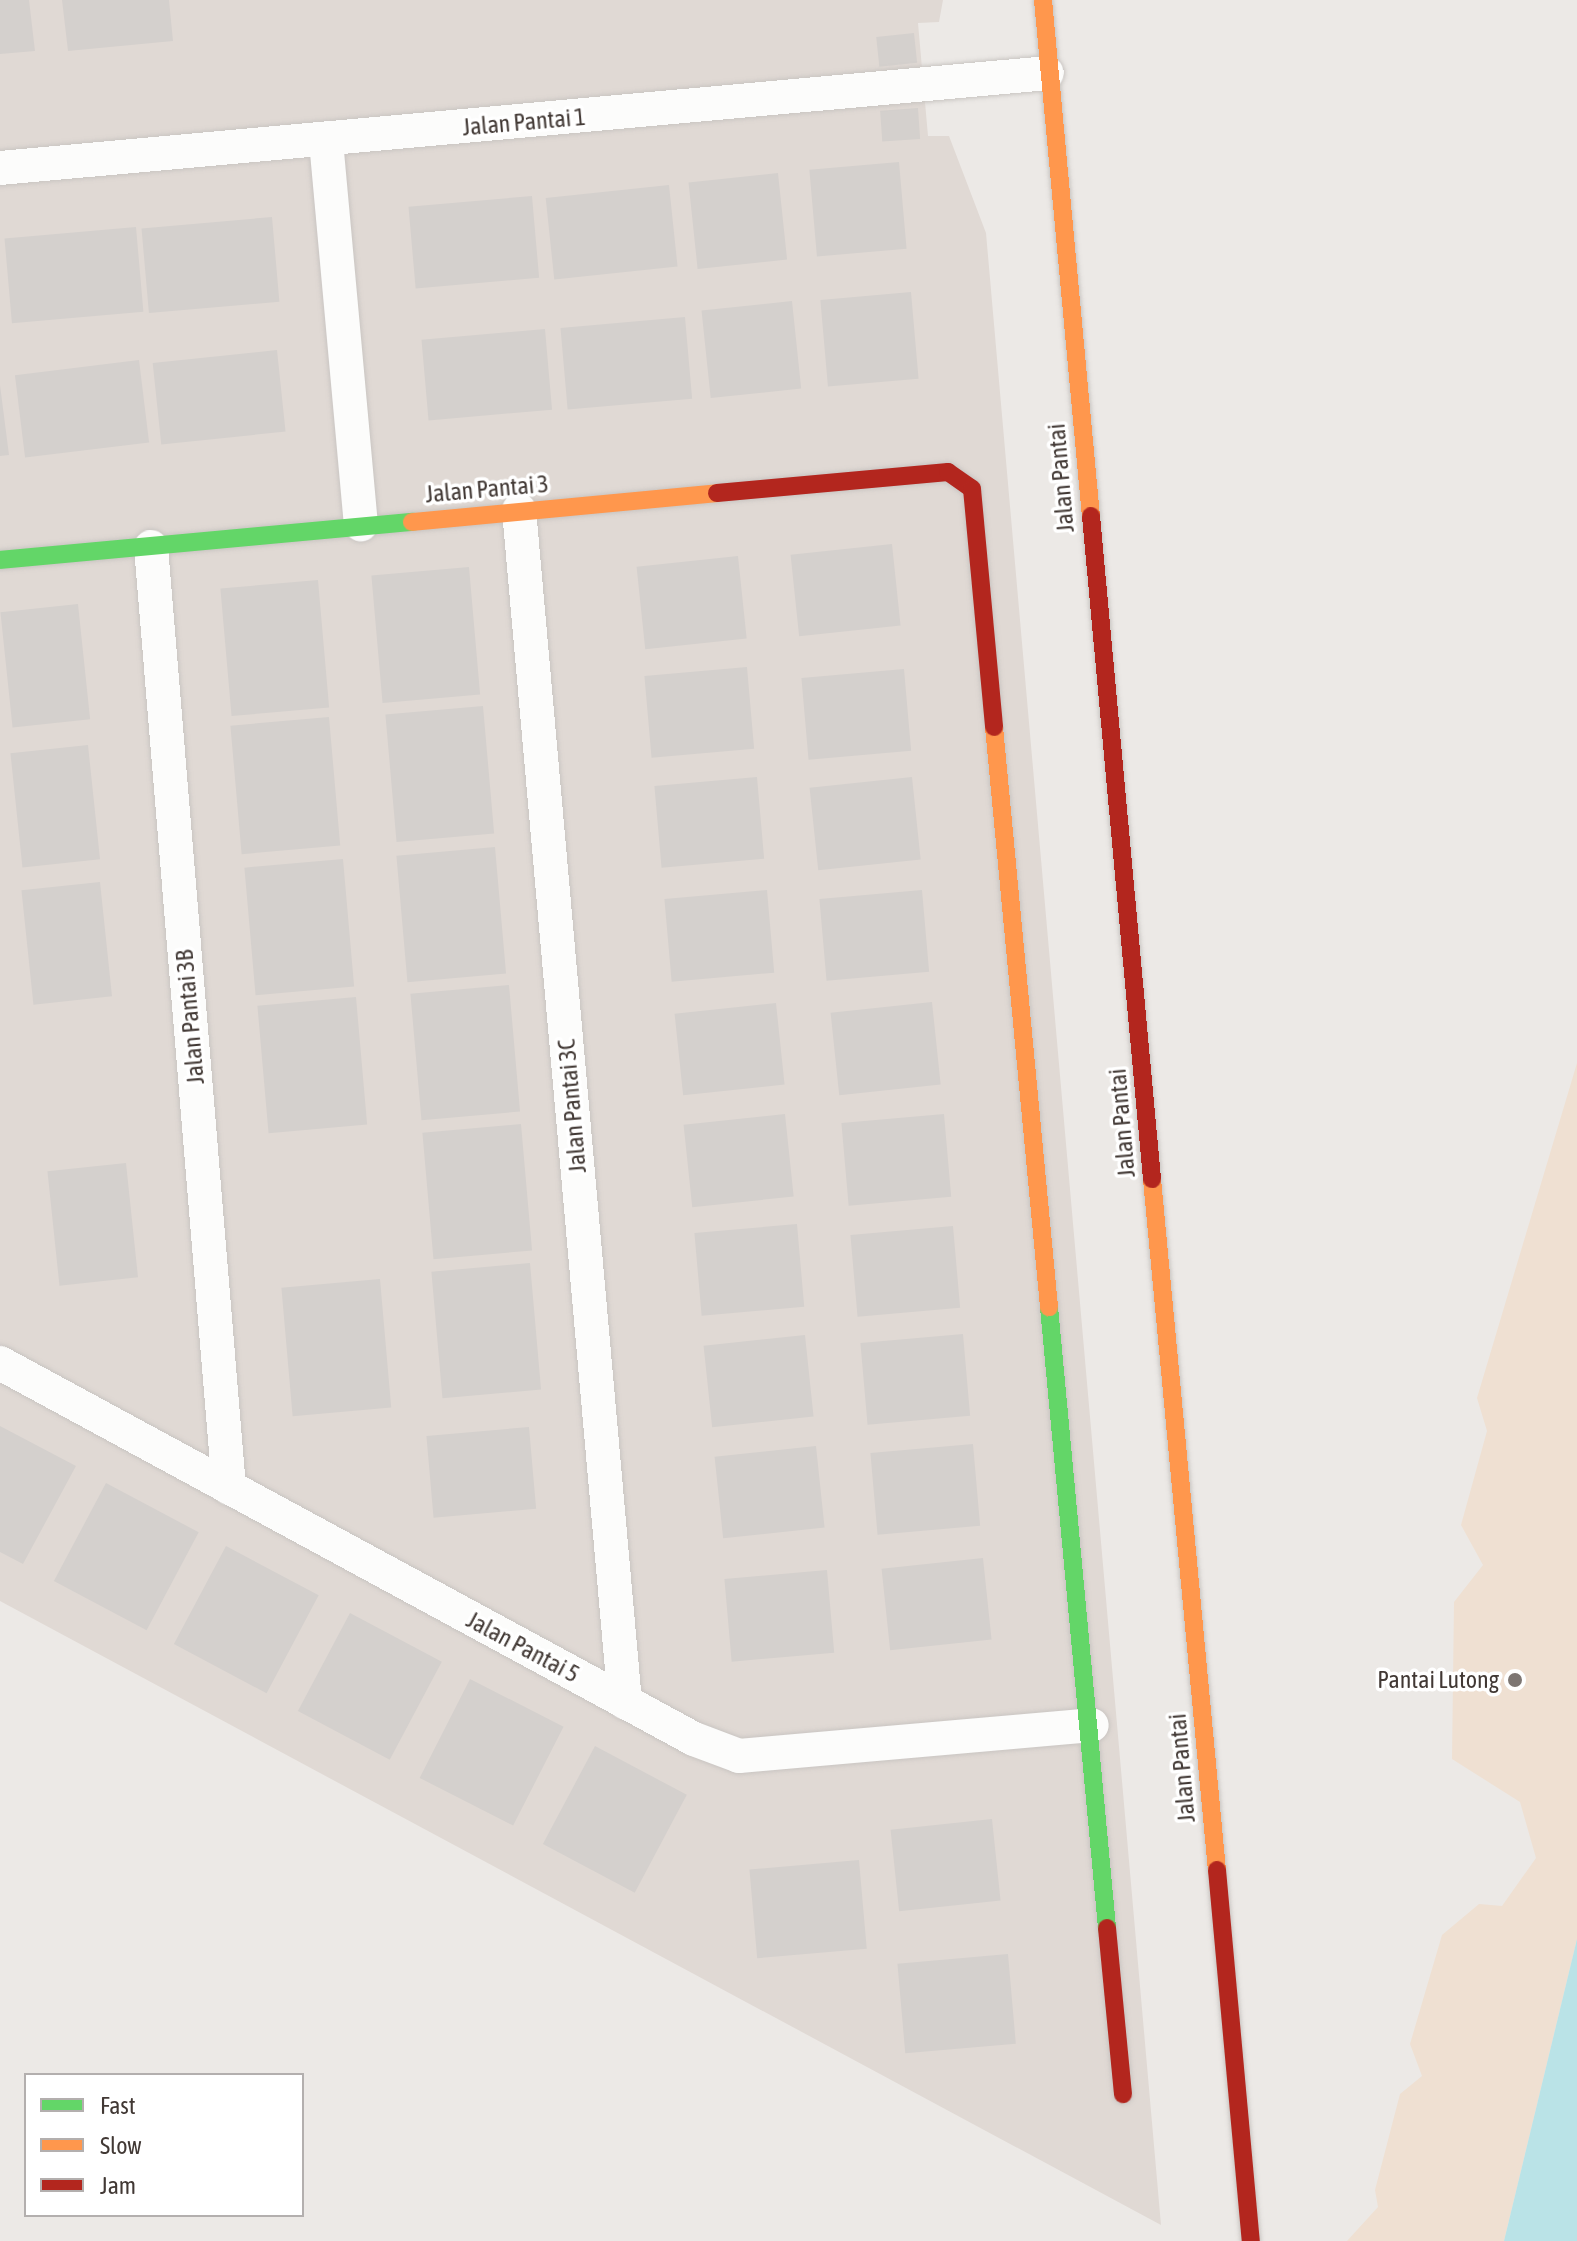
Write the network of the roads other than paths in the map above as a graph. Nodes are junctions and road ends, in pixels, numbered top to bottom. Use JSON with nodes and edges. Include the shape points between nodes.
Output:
{"nodes":[{"id":1,"x":1043,"y":0,"type":"edge"},
{"id":2,"x":1047,"y":73,"type":"junction"},
{"id":3,"x":326,"y":141,"type":"junction"},
{"id":4,"x":0,"y":168,"type":"edge"},
{"id":5,"x":519,"y":510,"type":"junction"},
{"id":6,"x":361,"y":524,"type":"junction"},
{"id":7,"x":151,"y":547,"type":"junction"},
{"id":8,"x":0,"y":560,"type":"edge"},
{"id":9,"x":0,"y":1363,"type":"edge"},
{"id":10,"x":229,"y":1488,"type":"junction"},
{"id":11,"x":625,"y":1702,"type":"junction"},
{"id":12,"x":1092,"y":1725,"type":"junction"},
{"id":13,"x":1123,"y":2094,"type":"dead end"},
{"id":14,"x":1251,"y":2241,"type":"edge"}],
"edges":[{"from":1,"to":2,"type":"street","name":"Jalan Pantai"},
{"from":2,"to":3,"type":"street","name":"Jalan Pantai 1"},
{"from":2,"to":14,"type":"street","name":"Jalan Pantai"},
{"from":3,"to":4,"type":"street","name":"Jalan Pantai 1"},
{"from":3,"to":6,"type":"street"},
{"from":5,"to":6,"type":"street","name":"Jalan Pantai 3"},
{"from":5,"to":11,"type":"street","name":"Jalan Pantai 3C"},
{"from":5,"to":12,"type":"street","name":"Jalan Pantai 3","via":[[948,472],[972,489]]},
{"from":6,"to":7,"type":"street","name":"Jalan Pantai 3"},
{"from":7,"to":8,"type":"street","name":"Jalan Pantai 3"},
{"from":7,"to":10,"type":"street","name":"Jalan Pantai 3B"},
{"from":9,"to":10,"type":"street","name":"Jalan Pantai 5"},
{"from":10,"to":11,"type":"street","name":"Jalan Pantai 5"},
{"from":11,"to":12,"type":"street","name":"Jalan Pantai 5","via":[[739,1756]]},
{"from":12,"to":13,"type":"street"}]}
